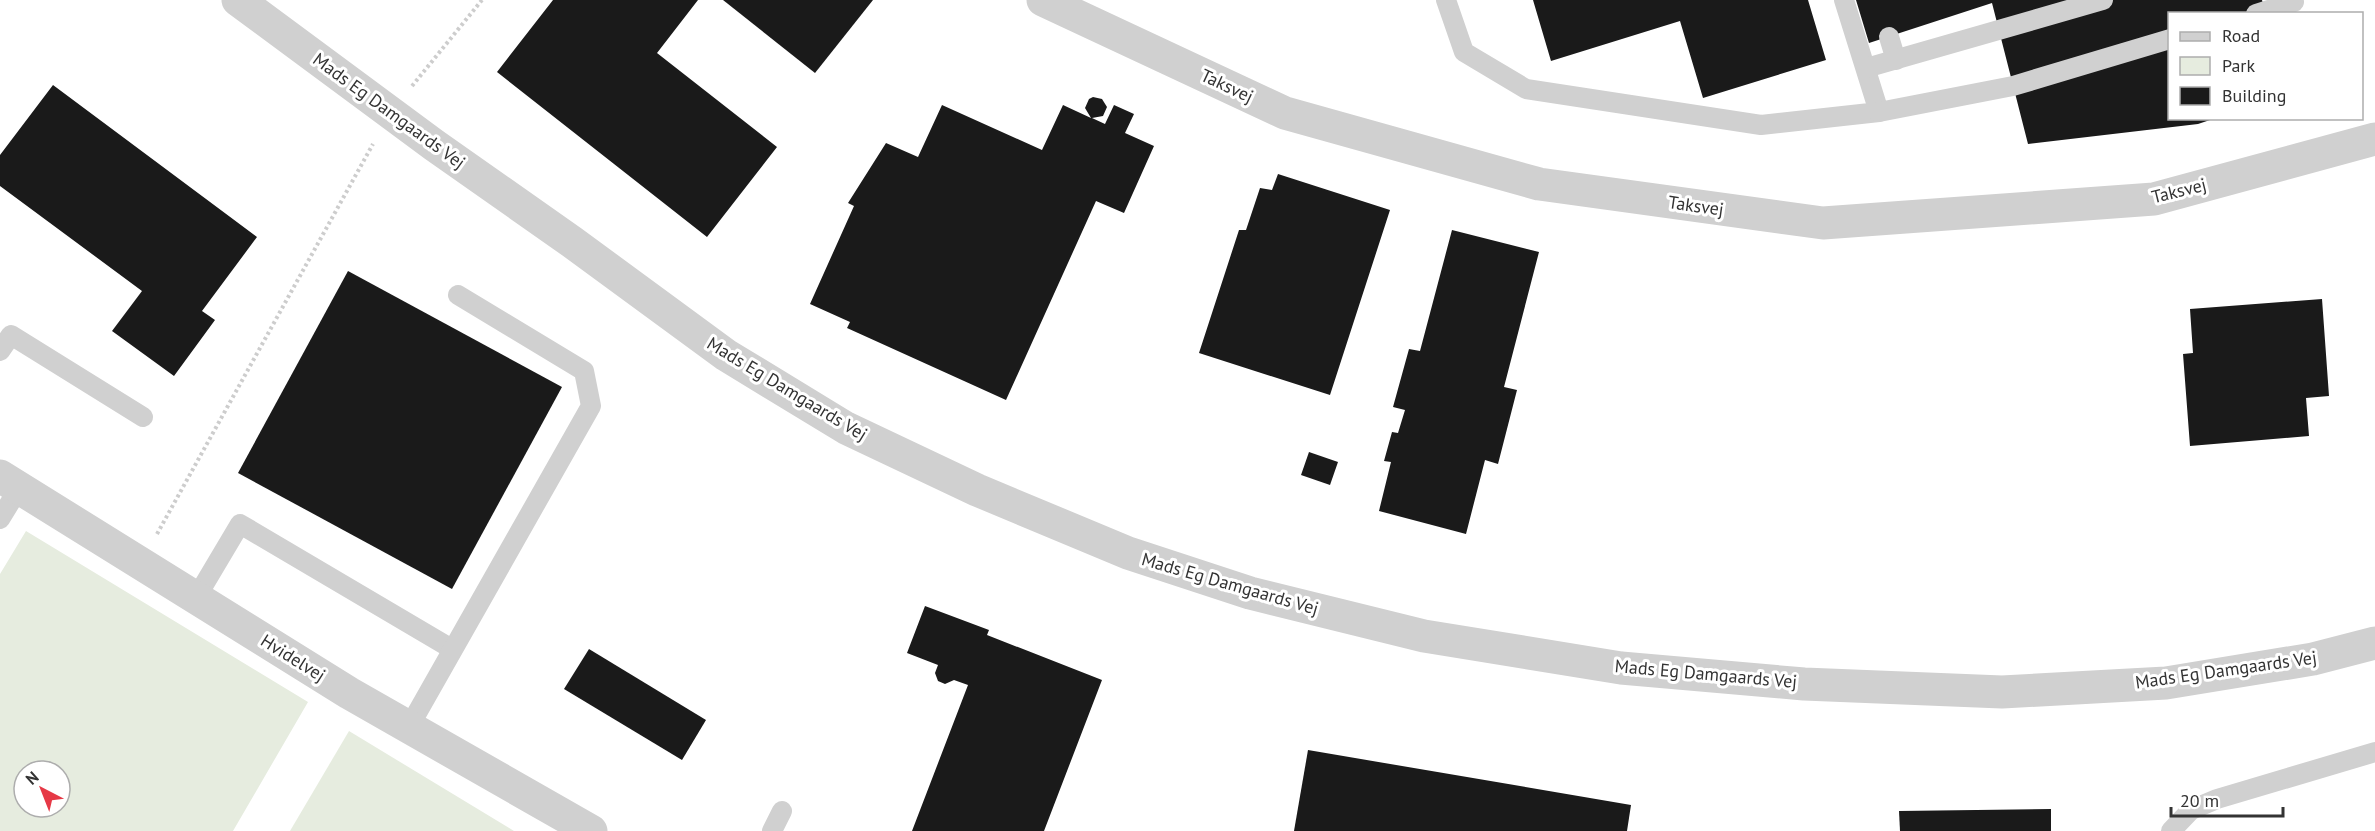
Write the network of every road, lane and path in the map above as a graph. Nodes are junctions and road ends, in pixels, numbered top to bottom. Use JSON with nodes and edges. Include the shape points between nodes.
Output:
{"nodes":[{"id":1,"x":237,"y":0,"type":"edge"},
{"id":2,"x":482,"y":0,"type":"edge"},
{"id":3,"x":1043,"y":0,"type":"edge"},
{"id":4,"x":1446,"y":0,"type":"edge"},
{"id":5,"x":1844,"y":0,"type":"edge"},
{"id":6,"x":2103,"y":0,"type":"edge"},
{"id":7,"x":2295,"y":5,"type":"edge"},
{"id":8,"x":2265,"y":12,"type":"edge"},
{"id":9,"x":1889,"y":37,"type":"dead end"},
{"id":10,"x":2168,"y":39,"type":"edge"},
{"id":11,"x":1896,"y":60,"type":"junction"},
{"id":12,"x":1866,"y":68,"type":"junction"},
{"id":13,"x":1879,"y":111,"type":"junction"},
{"id":14,"x":390,"y":113,"type":"junction"},
{"id":15,"x":2375,"y":139,"type":"edge"},
{"id":16,"x":458,"y":295,"type":"dead end"},
{"id":17,"x":0,"y":351,"type":"edge"},
{"id":18,"x":143,"y":417,"type":"dead end"},
{"id":19,"x":10,"y":482,"type":"edge"},
{"id":20,"x":0,"y":519,"type":"edge"},
{"id":21,"x":141,"y":563,"type":"junction"},
{"id":22,"x":196,"y":597,"type":"junction"},
{"id":23,"x":2375,"y":643,"type":"edge"},
{"id":24,"x":452,"y":650,"type":"junction"},
{"id":25,"x":409,"y":727,"type":"junction"},
{"id":26,"x":2375,"y":752,"type":"edge"},
{"id":27,"x":782,"y":811,"type":"dead end"},
{"id":28,"x":591,"y":831,"type":"edge"},
{"id":29,"x":772,"y":831,"type":"edge"},
{"id":30,"x":2171,"y":831,"type":"edge"}],
"edges":[{"from":1,"to":14,"type":"street","name":"Mads Eg Damgaards Vej"},
{"from":2,"to":14,"type":"path"},
{"from":3,"to":15,"type":"street","name":"Taksvej","via":[[1285,112],[1539,184],[1823,223],[2154,199]]},
{"from":4,"to":13,"type":"lane","via":[[1464,52],[1526,89],[1761,125]]},
{"from":5,"to":12,"type":"lane"},
{"from":6,"to":11,"type":"lane"},
{"from":7,"to":8,"type":"lane"},
{"from":9,"to":11,"type":"lane"},
{"from":10,"to":13,"type":"lane","via":[[2013,86]]},
{"from":11,"to":12,"type":"lane"},
{"from":12,"to":13,"type":"lane"},
{"from":14,"to":21,"type":"path"},
{"from":14,"to":23,"type":"street","name":"Mads Eg Damgaards Vej","via":[[726,355],[846,428],[976,490],[1128,553],[1250,593],[1424,636],[1598,664],[1827,685],[2002,692],[2166,683],[2313,659]]},
{"from":16,"to":24,"type":"lane","via":[[584,371],[591,406]]},
{"from":17,"to":18,"type":"lane","via":[[11,335]]},
{"from":19,"to":20,"type":"lane"},
{"from":19,"to":21,"type":"street","name":"Hvidelvej"},
{"from":21,"to":22,"type":"street","name":"Hvidelvej"},
{"from":22,"to":24,"type":"lane","via":[[240,524]]},
{"from":22,"to":25,"type":"street","name":"Hvidelvej"},
{"from":24,"to":25,"type":"lane"},
{"from":25,"to":28,"type":"street","name":"Hvidelvej"},
{"from":26,"to":30,"type":"lane","via":[[2217,799],[2191,810]]},
{"from":27,"to":29,"type":"lane"}]}
